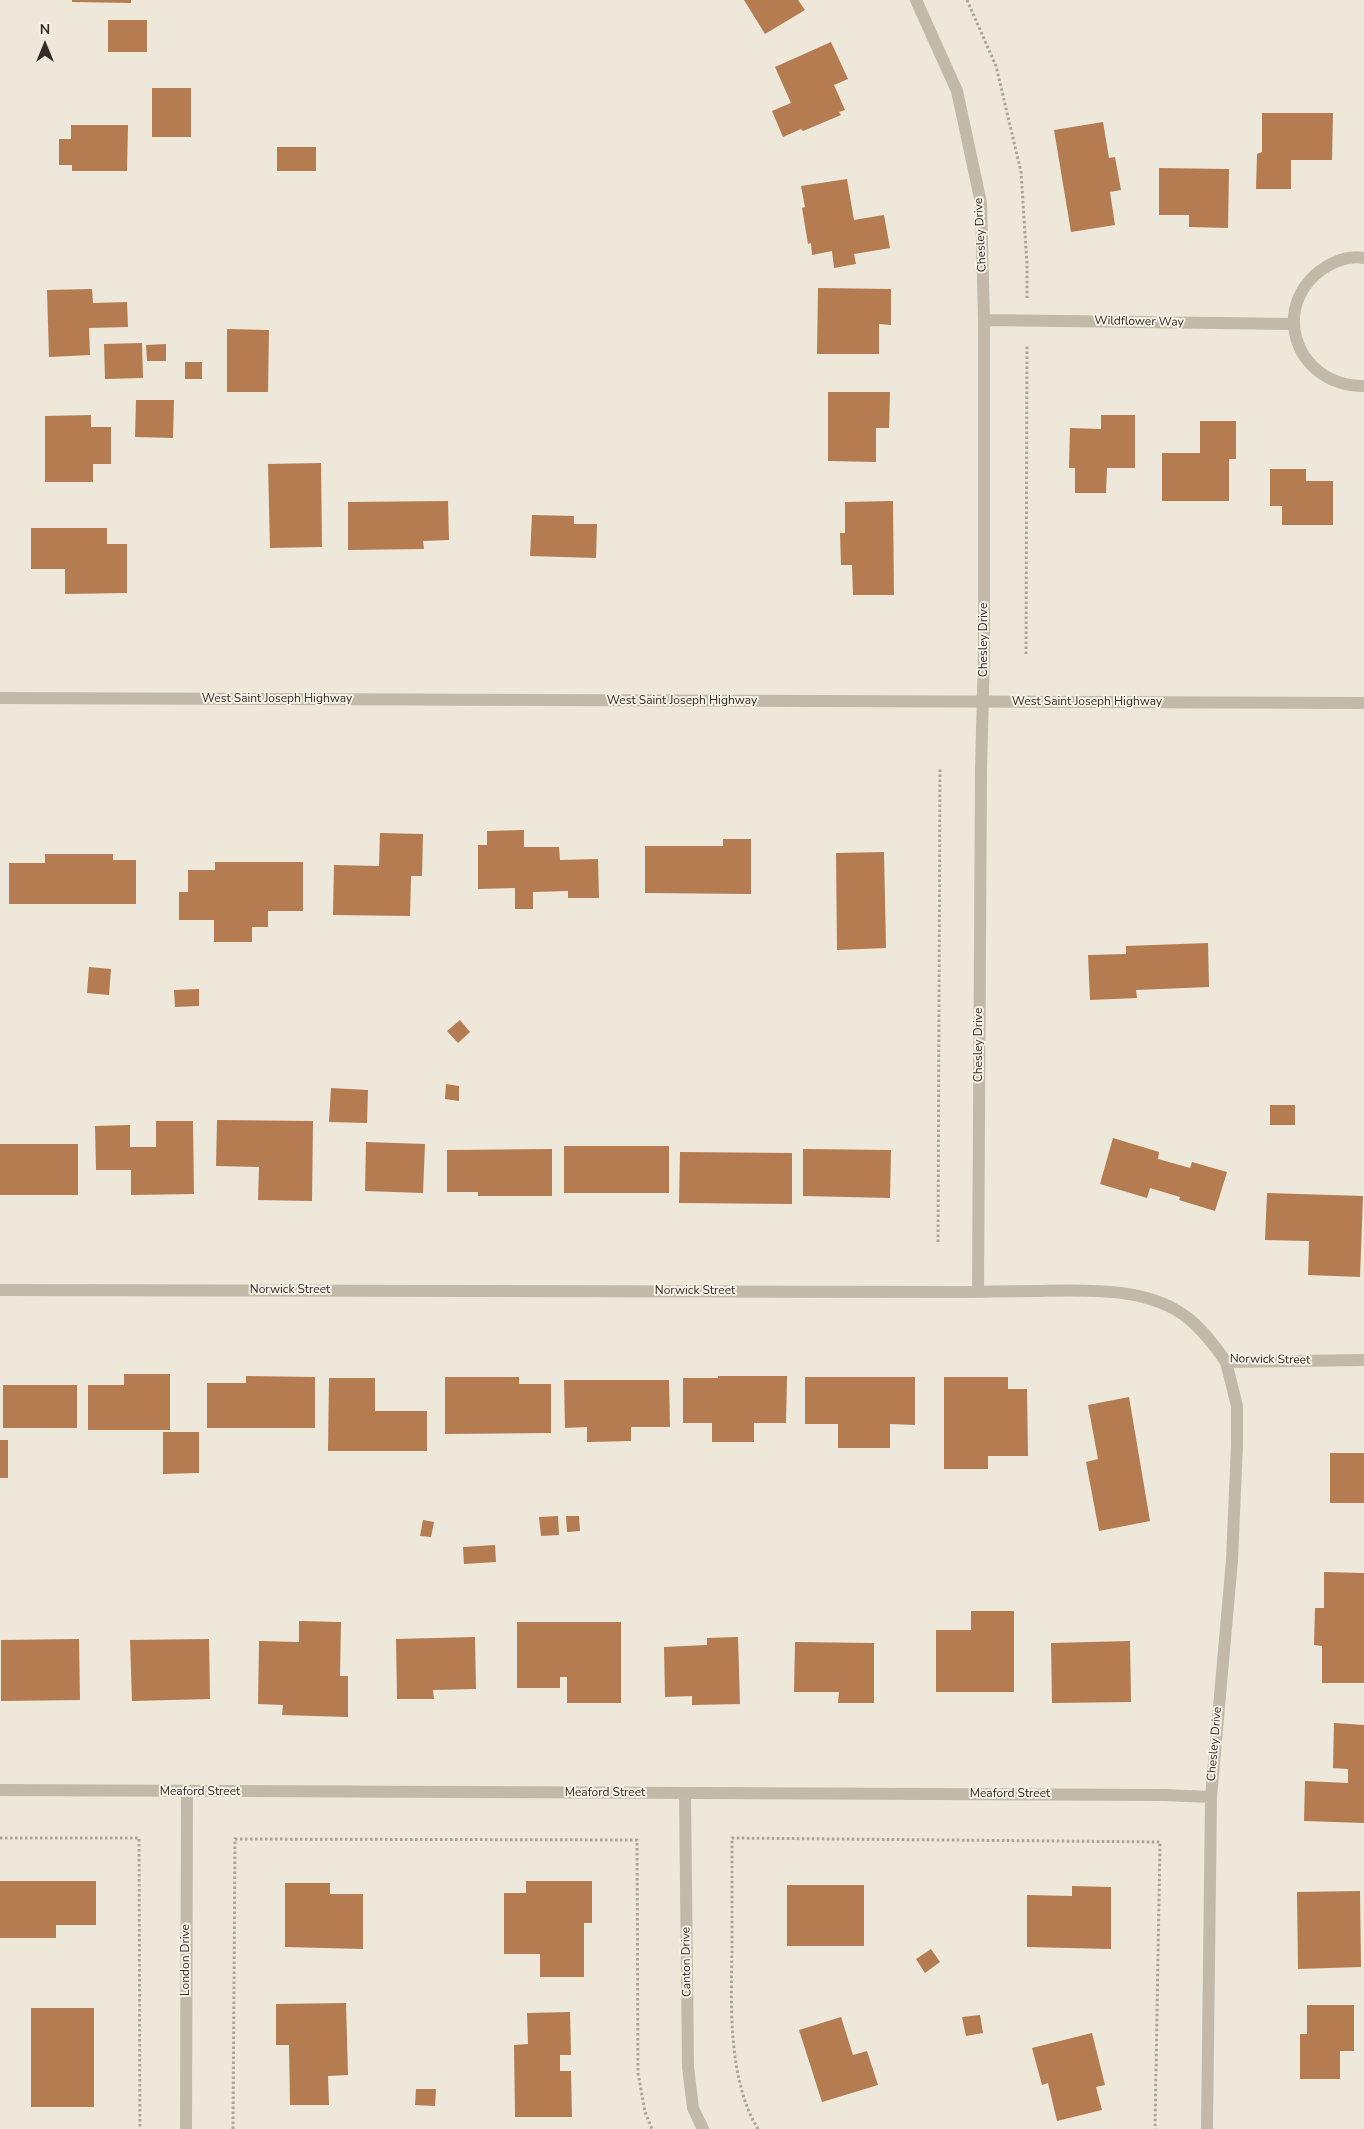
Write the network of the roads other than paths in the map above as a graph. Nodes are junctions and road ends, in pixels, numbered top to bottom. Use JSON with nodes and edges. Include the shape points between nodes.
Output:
{"nodes":[{"id":1,"x":916,"y":0,"type":"edge"},
{"id":2,"x":1364,"y":258,"type":"edge"},
{"id":3,"x":984,"y":320,"type":"junction"},
{"id":4,"x":1294,"y":324,"type":"junction"},
{"id":5,"x":1364,"y":386,"type":"edge"},
{"id":6,"x":0,"y":698,"type":"edge"},
{"id":7,"x":983,"y":702,"type":"junction"},
{"id":8,"x":1364,"y":703,"type":"edge"},
{"id":9,"x":0,"y":1290,"type":"edge"},
{"id":10,"x":978,"y":1292,"type":"junction"},
{"id":11,"x":1364,"y":1360,"type":"edge"},
{"id":12,"x":1226,"y":1362,"type":"junction"},
{"id":13,"x":0,"y":1790,"type":"edge"},
{"id":14,"x":187,"y":1792,"type":"junction"},
{"id":15,"x":684,"y":1793,"type":"junction"},
{"id":16,"x":1211,"y":1797,"type":"junction"},
{"id":17,"x":186,"y":2129,"type":"edge"},
{"id":18,"x":703,"y":2129,"type":"edge"},
{"id":19,"x":1207,"y":2129,"type":"edge"}],
"edges":[{"from":1,"to":3,"type":"street","name":"Chesley Drive","via":[[957,91],[981,203]]},
{"from":2,"to":4,"type":"street","via":[[1339,260],[1320,270],[1296,303]]},
{"from":3,"to":4,"type":"street","name":"Wildflower Way"},
{"from":3,"to":7,"type":"street","name":"Chesley Drive"},
{"from":4,"to":5,"type":"street","via":[[1298,346],[1309,364],[1327,378],[1347,386]]},
{"from":6,"to":7,"type":"street","name":"West Saint Joseph Highway"},
{"from":7,"to":8,"type":"street","name":"West Saint Joseph Highway"},
{"from":7,"to":10,"type":"street","name":"Chesley Drive"},
{"from":9,"to":10,"type":"street","name":"Norwick Street"},
{"from":10,"to":12,"type":"street","name":"Norwick Street","via":[[1093,1290],[1130,1294],[1164,1304],[1188,1318],[1213,1343]]},
{"from":11,"to":12,"type":"street","name":"Norwick Street"},
{"from":12,"to":16,"type":"street","name":"Chesley Drive","via":[[1237,1406],[1237,1445],[1232,1560]]},
{"from":13,"to":14,"type":"street","name":"Meaford Street"},
{"from":14,"to":15,"type":"street","name":"Meaford Street"},
{"from":14,"to":17,"type":"street","name":"London Drive"},
{"from":15,"to":16,"type":"street","name":"Meaford Street"},
{"from":15,"to":18,"type":"street","name":"Canton Drive","via":[[688,2067],[693,2108]]},
{"from":16,"to":19,"type":"street","name":"Chesley Drive"}]}
